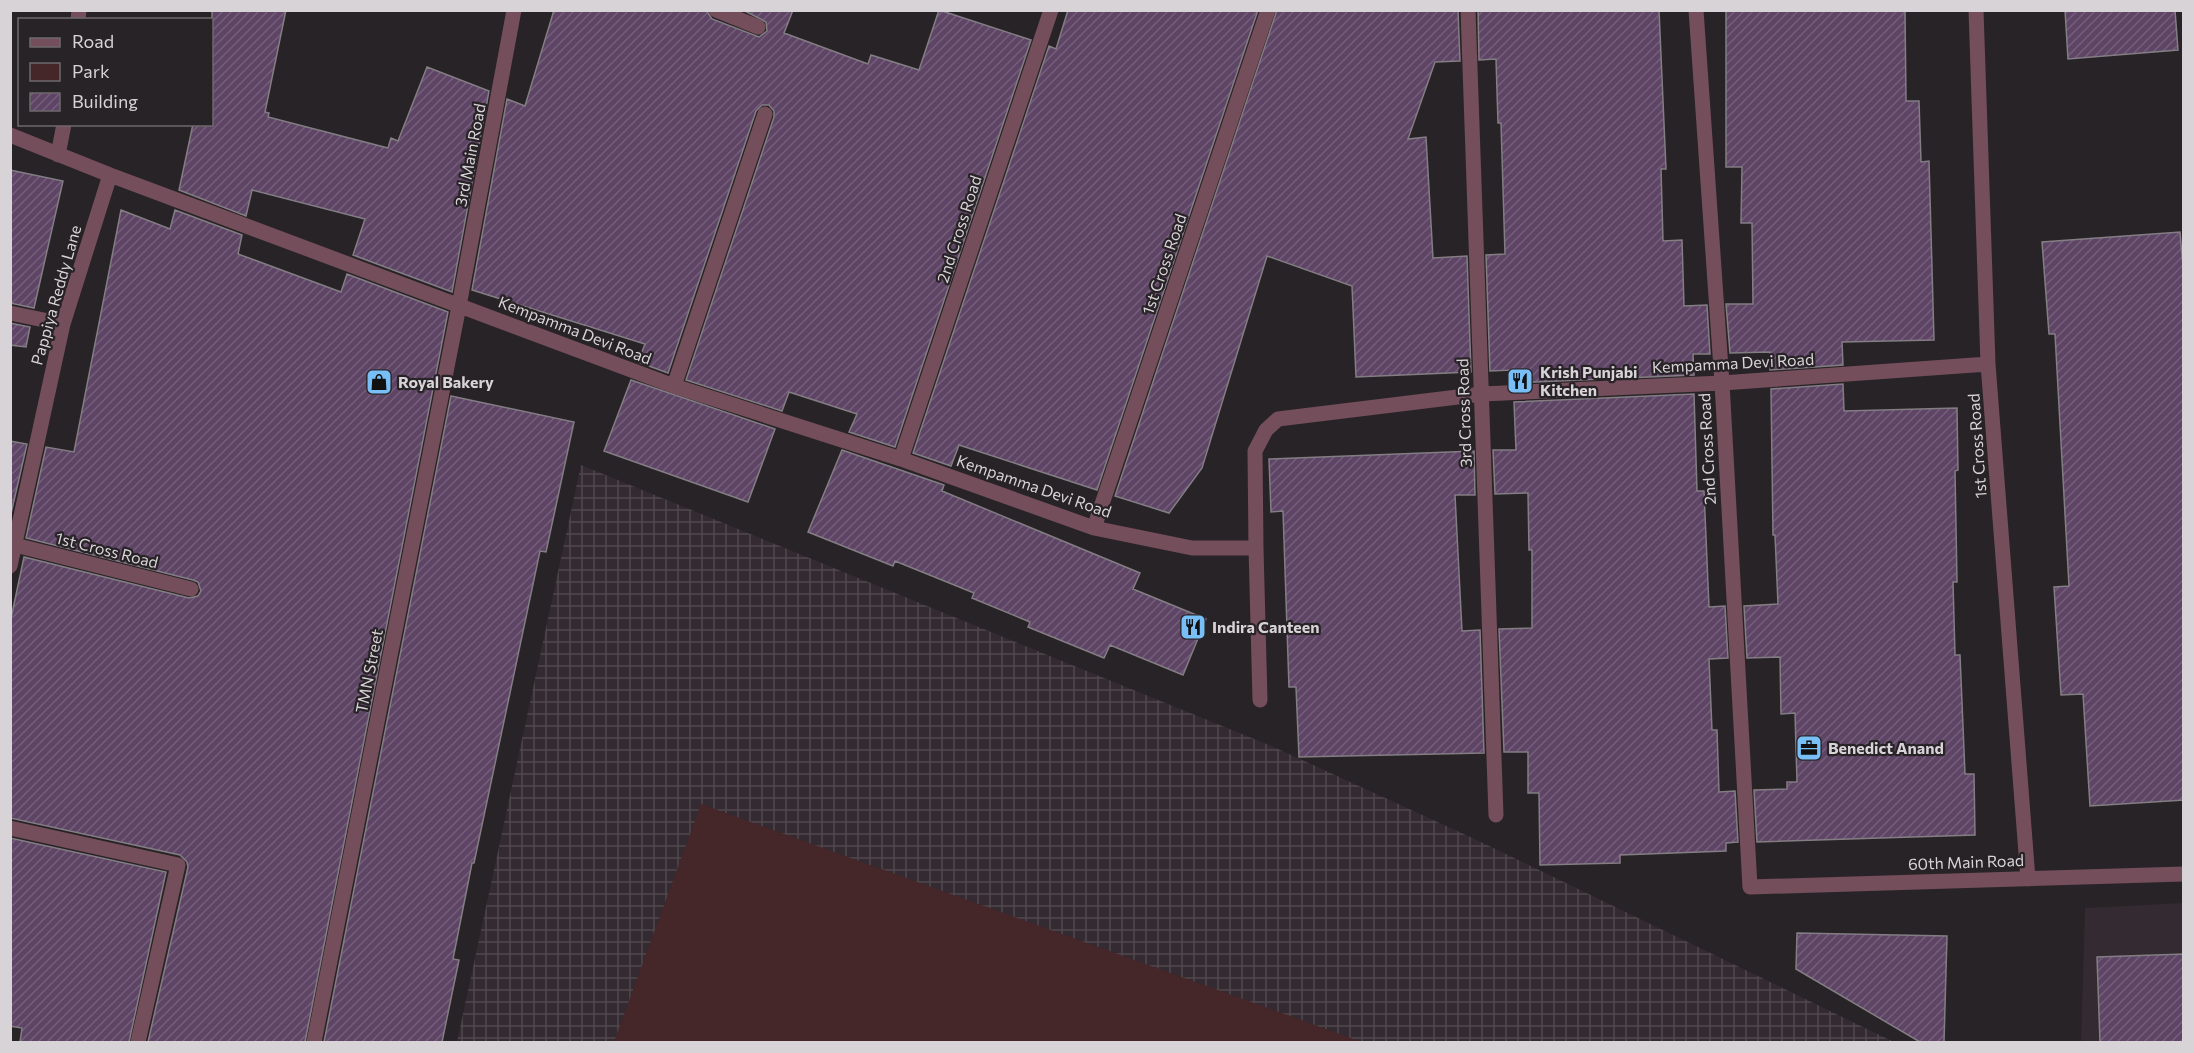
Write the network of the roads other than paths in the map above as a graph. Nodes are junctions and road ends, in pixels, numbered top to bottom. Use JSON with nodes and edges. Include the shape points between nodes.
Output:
{"nodes":[{"id":1,"x":514,"y":10,"type":"edge"},
{"id":2,"x":716,"y":10,"type":"edge"},
{"id":3,"x":1051,"y":10,"type":"edge"},
{"id":4,"x":1268,"y":10,"type":"edge"},
{"id":5,"x":1468,"y":10,"type":"edge"},
{"id":6,"x":1696,"y":10,"type":"edge"},
{"id":7,"x":1976,"y":10,"type":"edge"},
{"id":8,"x":758,"y":27,"type":"dead end"},
{"id":9,"x":765,"y":114,"type":"dead end"},
{"id":10,"x":64,"y":126,"type":"edge"},
{"id":11,"x":10,"y":135,"type":"edge"},
{"id":12,"x":58,"y":155,"type":"junction"},
{"id":13,"x":110,"y":175,"type":"junction"},
{"id":14,"x":459,"y":306,"type":"junction"},
{"id":15,"x":10,"y":313,"type":"edge"},
{"id":16,"x":63,"y":324,"type":"junction"},
{"id":17,"x":1988,"y":364,"type":"junction"},
{"id":18,"x":1722,"y":383,"type":"junction"},
{"id":19,"x":674,"y":386,"type":"junction"},
{"id":20,"x":1482,"y":394,"type":"junction"},
{"id":21,"x":901,"y":459,"type":"junction"},
{"id":22,"x":1094,"y":528,"type":"junction"},
{"id":23,"x":15,"y":545,"type":"junction"},
{"id":24,"x":1256,"y":548,"type":"junction"},
{"id":25,"x":10,"y":566,"type":"edge"},
{"id":26,"x":191,"y":589,"type":"dead end"},
{"id":27,"x":1260,"y":700,"type":"dead end"},
{"id":28,"x":1496,"y":815,"type":"dead end"},
{"id":29,"x":10,"y":828,"type":"edge"},
{"id":30,"x":2184,"y":874,"type":"edge"},
{"id":31,"x":2028,"y":879,"type":"junction"},
{"id":32,"x":1750,"y":886,"type":"joint"},
{"id":33,"x":138,"y":1042,"type":"edge"},
{"id":34,"x":314,"y":1042,"type":"edge"}],
"edges":[{"from":1,"to":14,"type":"street","name":"3rd Main Road"},
{"from":2,"to":8,"type":"street"},
{"from":3,"to":21,"type":"street","name":"2nd Cross Road"},
{"from":4,"to":22,"type":"street","name":"1st Cross Road"},
{"from":5,"to":20,"type":"street","name":"3rd Cross Road"},
{"from":6,"to":18,"type":"street","name":"2nd Cross Road"},
{"from":7,"to":17,"type":"street","name":"1st Cross Road"},
{"from":9,"to":19,"type":"street"},
{"from":10,"to":12,"type":"street"},
{"from":11,"to":12,"type":"street","name":"Kempamma Devi Road"},
{"from":12,"to":13,"type":"street","name":"Kempamma Devi Road"},
{"from":13,"to":14,"type":"street","name":"Kempamma Devi Road"},
{"from":13,"to":16,"type":"street","name":"Pappiya Reddy Lane"},
{"from":14,"to":19,"type":"street","name":"Kempamma Devi Road"},
{"from":14,"to":34,"type":"street","name":"TMN Street"},
{"from":15,"to":16,"type":"street"},
{"from":16,"to":23,"type":"street","name":"Pappiya Reddy Lane"},
{"from":17,"to":18,"type":"street","name":"Kempamma Devi Road"},
{"from":17,"to":31,"type":"street","name":"1st Cross Road"},
{"from":18,"to":20,"type":"street","name":"Kempamma Devi Road"},
{"from":18,"to":32,"type":"street","name":"2nd Cross Road"},
{"from":19,"to":21,"type":"street","name":"Kempamma Devi Road"},
{"from":20,"to":24,"type":"street","name":"Kempamma Devi Road","via":[[1278,419],[1266,430],[1255,451]]},
{"from":20,"to":28,"type":"street","name":"3rd Cross Road"},
{"from":21,"to":22,"type":"street","name":"Kempamma Devi Road"},
{"from":22,"to":24,"type":"street","name":"Kempamma Devi Road","via":[[1192,548]]},
{"from":23,"to":25,"type":"street","name":"Pappiya Reddy Lane"},
{"from":23,"to":26,"type":"street","name":"1st Cross Road"},
{"from":24,"to":27,"type":"street"},
{"from":29,"to":33,"type":"street","via":[[178,865]]},
{"from":30,"to":31,"type":"street","name":"60th Main Road"},
{"from":31,"to":32,"type":"street","name":"60th Main Road"}]}
